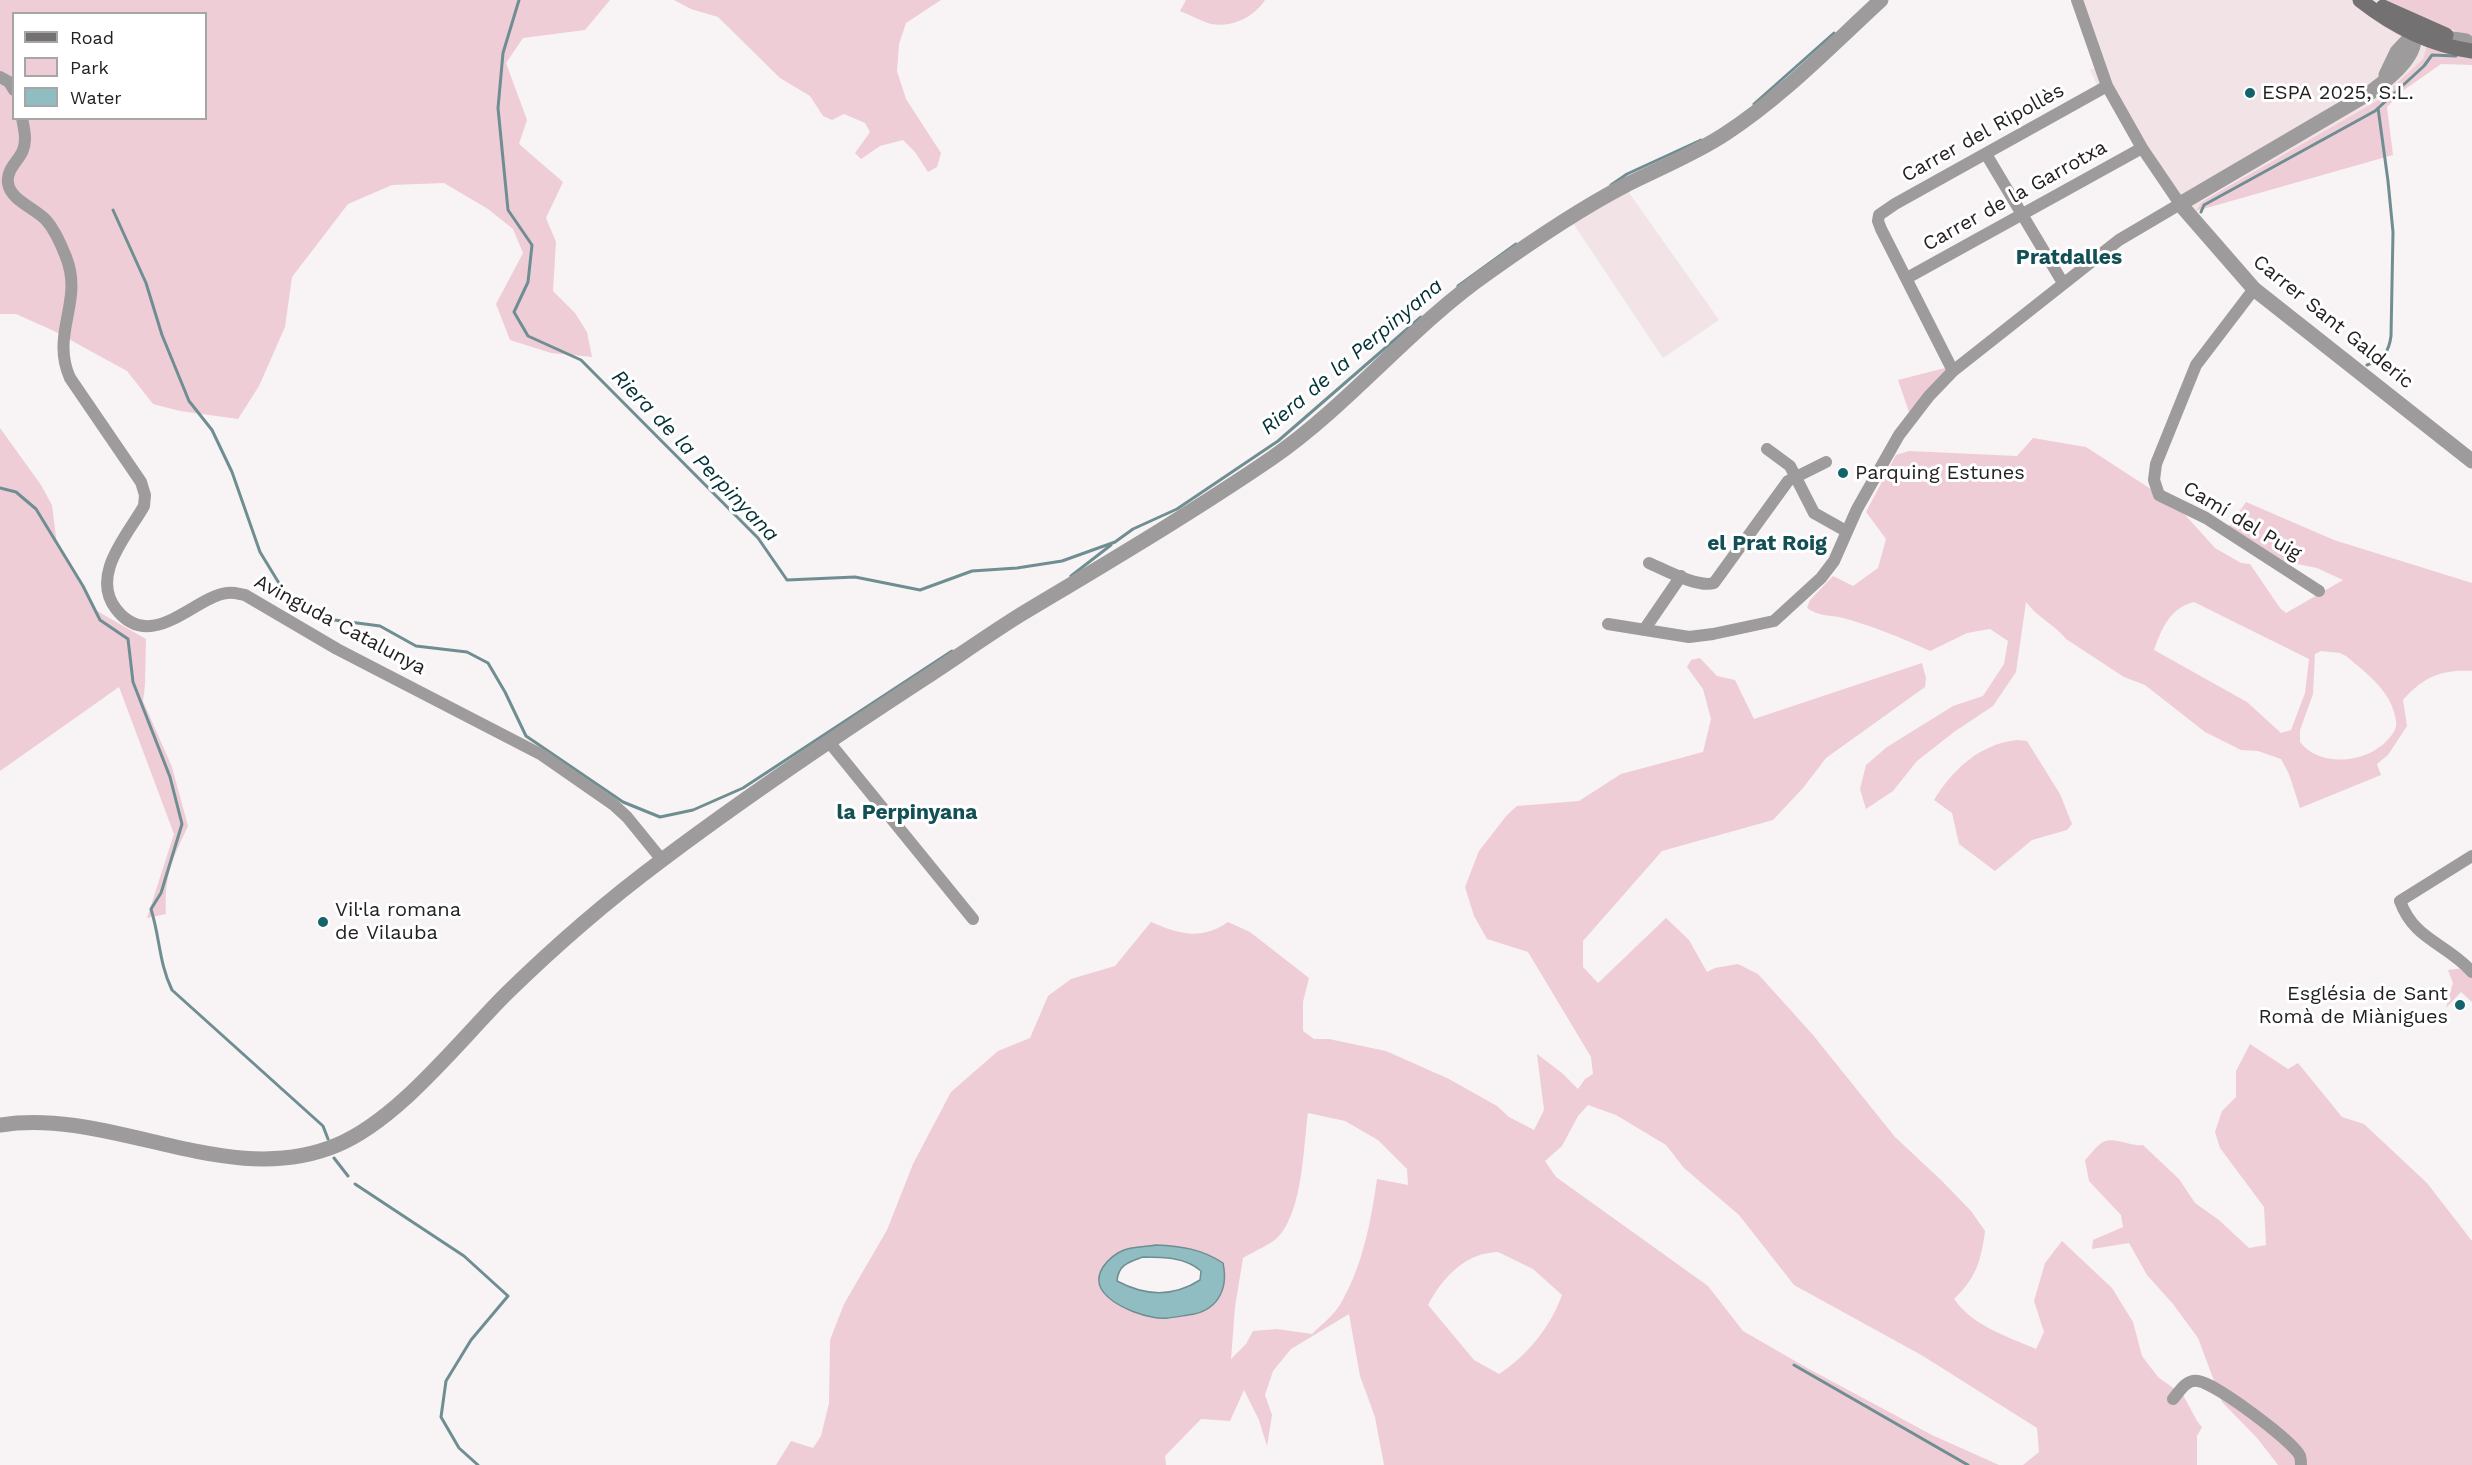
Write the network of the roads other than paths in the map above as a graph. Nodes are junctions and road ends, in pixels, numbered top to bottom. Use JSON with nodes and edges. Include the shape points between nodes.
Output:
{"nodes":[{"id":1,"x":1881,"y":0,"type":"edge"},
{"id":2,"x":2077,"y":0,"type":"edge"},
{"id":3,"x":2360,"y":0,"type":"edge"},
{"id":4,"x":2374,"y":2,"type":"edge"},
{"id":5,"x":2386,"y":19,"type":"junction"},
{"id":6,"x":2413,"y":34,"type":"junction"},
{"id":7,"x":2440,"y":43,"type":"junction"},
{"id":8,"x":2470,"y":45,"type":"edge"},
{"id":9,"x":2403,"y":54,"type":"junction"},
{"id":10,"x":0,"y":77,"type":"edge"},
{"id":11,"x":2107,"y":86,"type":"junction"},
{"id":12,"x":12,"y":87,"type":"edge"},
{"id":13,"x":22,"y":120,"type":"edge"},
{"id":14,"x":2142,"y":148,"type":"junction"},
{"id":15,"x":1986,"y":154,"type":"junction"},
{"id":16,"x":2180,"y":204,"type":"junction"},
{"id":17,"x":2020,"y":215,"type":"junction"},
{"id":18,"x":1907,"y":278,"type":"junction"},
{"id":19,"x":2063,"y":283,"type":"junction"},
{"id":20,"x":2254,"y":289,"type":"junction"},
{"id":21,"x":1953,"y":371,"type":"junction"},
{"id":22,"x":1767,"y":449,"type":"dead end"},
{"id":23,"x":2472,"y":461,"type":"edge"},
{"id":24,"x":1826,"y":462,"type":"dead end"},
{"id":25,"x":1797,"y":478,"type":"junction"},
{"id":26,"x":1846,"y":531,"type":"junction"},
{"id":27,"x":1649,"y":563,"type":"dead end"},
{"id":28,"x":1681,"y":576,"type":"junction"},
{"id":29,"x":2319,"y":591,"type":"dead end"},
{"id":30,"x":1608,"y":624,"type":"dead end"},
{"id":31,"x":1644,"y":630,"type":"junction"},
{"id":32,"x":829,"y":742,"type":"junction"},
{"id":33,"x":2472,"y":856,"type":"edge"},
{"id":34,"x":662,"y":860,"type":"junction"},
{"id":35,"x":973,"y":919,"type":"dead end"},
{"id":36,"x":2472,"y":972,"type":"edge"},
{"id":37,"x":0,"y":1125,"type":"edge"},
{"id":38,"x":2173,"y":1399,"type":"dead end"},
{"id":39,"x":2301,"y":1465,"type":"edge"}],
"edges":[{"from":1,"to":32,"type":"street","via":[[1727,133],[1608,194],[1464,290],[1280,452],[993,632]]},
{"from":2,"to":11,"type":"street"},
{"from":3,"to":5,"type":"main road"},
{"from":4,"to":6,"type":"street","via":[[2409,26]]},
{"from":4,"to":8,"type":"main road"},
{"from":5,"to":6,"type":"main road"},
{"from":5,"to":9,"type":"street"},
{"from":6,"to":7,"type":"main road"},
{"from":6,"to":8,"type":"street","via":[[2424,32]]},
{"from":6,"to":9,"type":"street"},
{"from":7,"to":8,"type":"main road"},
{"from":7,"to":9,"type":"street"},
{"from":9,"to":16,"type":"street","via":[[2381,84]]},
{"from":10,"to":12,"type":"street"},
{"from":11,"to":14,"type":"street"},
{"from":11,"to":15,"type":"street","name":"Carrer del Ripollès"},
{"from":13,"to":34,"type":"street","name":"Avinguda Catalunya","via":[[24,150],[9,173],[8,182],[14,196],[48,223],[66,257],[72,286],[62,346],[65,368],[141,482],[145,495],[144,506],[106,574],[106,588],[116,609],[144,626],[183,615],[220,594],[245,595],[337,650],[542,755],[620,811]]},
{"from":14,"to":16,"type":"street"},
{"from":14,"to":17,"type":"street","name":"Carrer de la Garrotxa"},
{"from":15,"to":17,"type":"street"},
{"from":15,"to":18,"type":"street","name":"Carrer del Ripollès","via":[[1879,215],[1881,229]]},
{"from":16,"to":19,"type":"street","via":[[2135,229]]},
{"from":16,"to":20,"type":"street","name":"Carrer Sant Galderic"},
{"from":17,"to":18,"type":"street","name":"Carrer de la Garrotxa"},
{"from":17,"to":19,"type":"street"},
{"from":18,"to":21,"type":"street"},
{"from":19,"to":21,"type":"street"},
{"from":20,"to":23,"type":"street","name":"Carrer Sant Galderic"},
{"from":20,"to":29,"type":"street","name":"Camí del Puig","via":[[2196,365],[2156,464],[2154,480],[2159,495],[2206,518]]},
{"from":21,"to":26,"type":"street","via":[[1899,435]]},
{"from":22,"to":25,"type":"street","via":[[1790,466]]},
{"from":24,"to":25,"type":"street"},
{"from":25,"to":26,"type":"street","via":[[1814,513]]},
{"from":25,"to":28,"type":"street","via":[[1788,481],[1714,583],[1708,585]]},
{"from":26,"to":31,"type":"street","via":[[1834,561],[1821,578],[1774,621],[1703,636]]},
{"from":27,"to":28,"type":"street"},
{"from":28,"to":31,"type":"street"},
{"from":30,"to":31,"type":"street"},
{"from":32,"to":34,"type":"street"},
{"from":32,"to":35,"type":"street"},
{"from":33,"to":36,"type":"street","via":[[2400,901],[2418,932],[2455,955]]},
{"from":34,"to":37,"type":"street","via":[[551,952],[404,1099],[374,1125],[336,1146],[298,1157],[256,1159],[61,1123]]},
{"from":38,"to":39,"type":"street","via":[[2186,1383],[2197,1380],[2208,1385],[2280,1435],[2300,1455]]}]}
